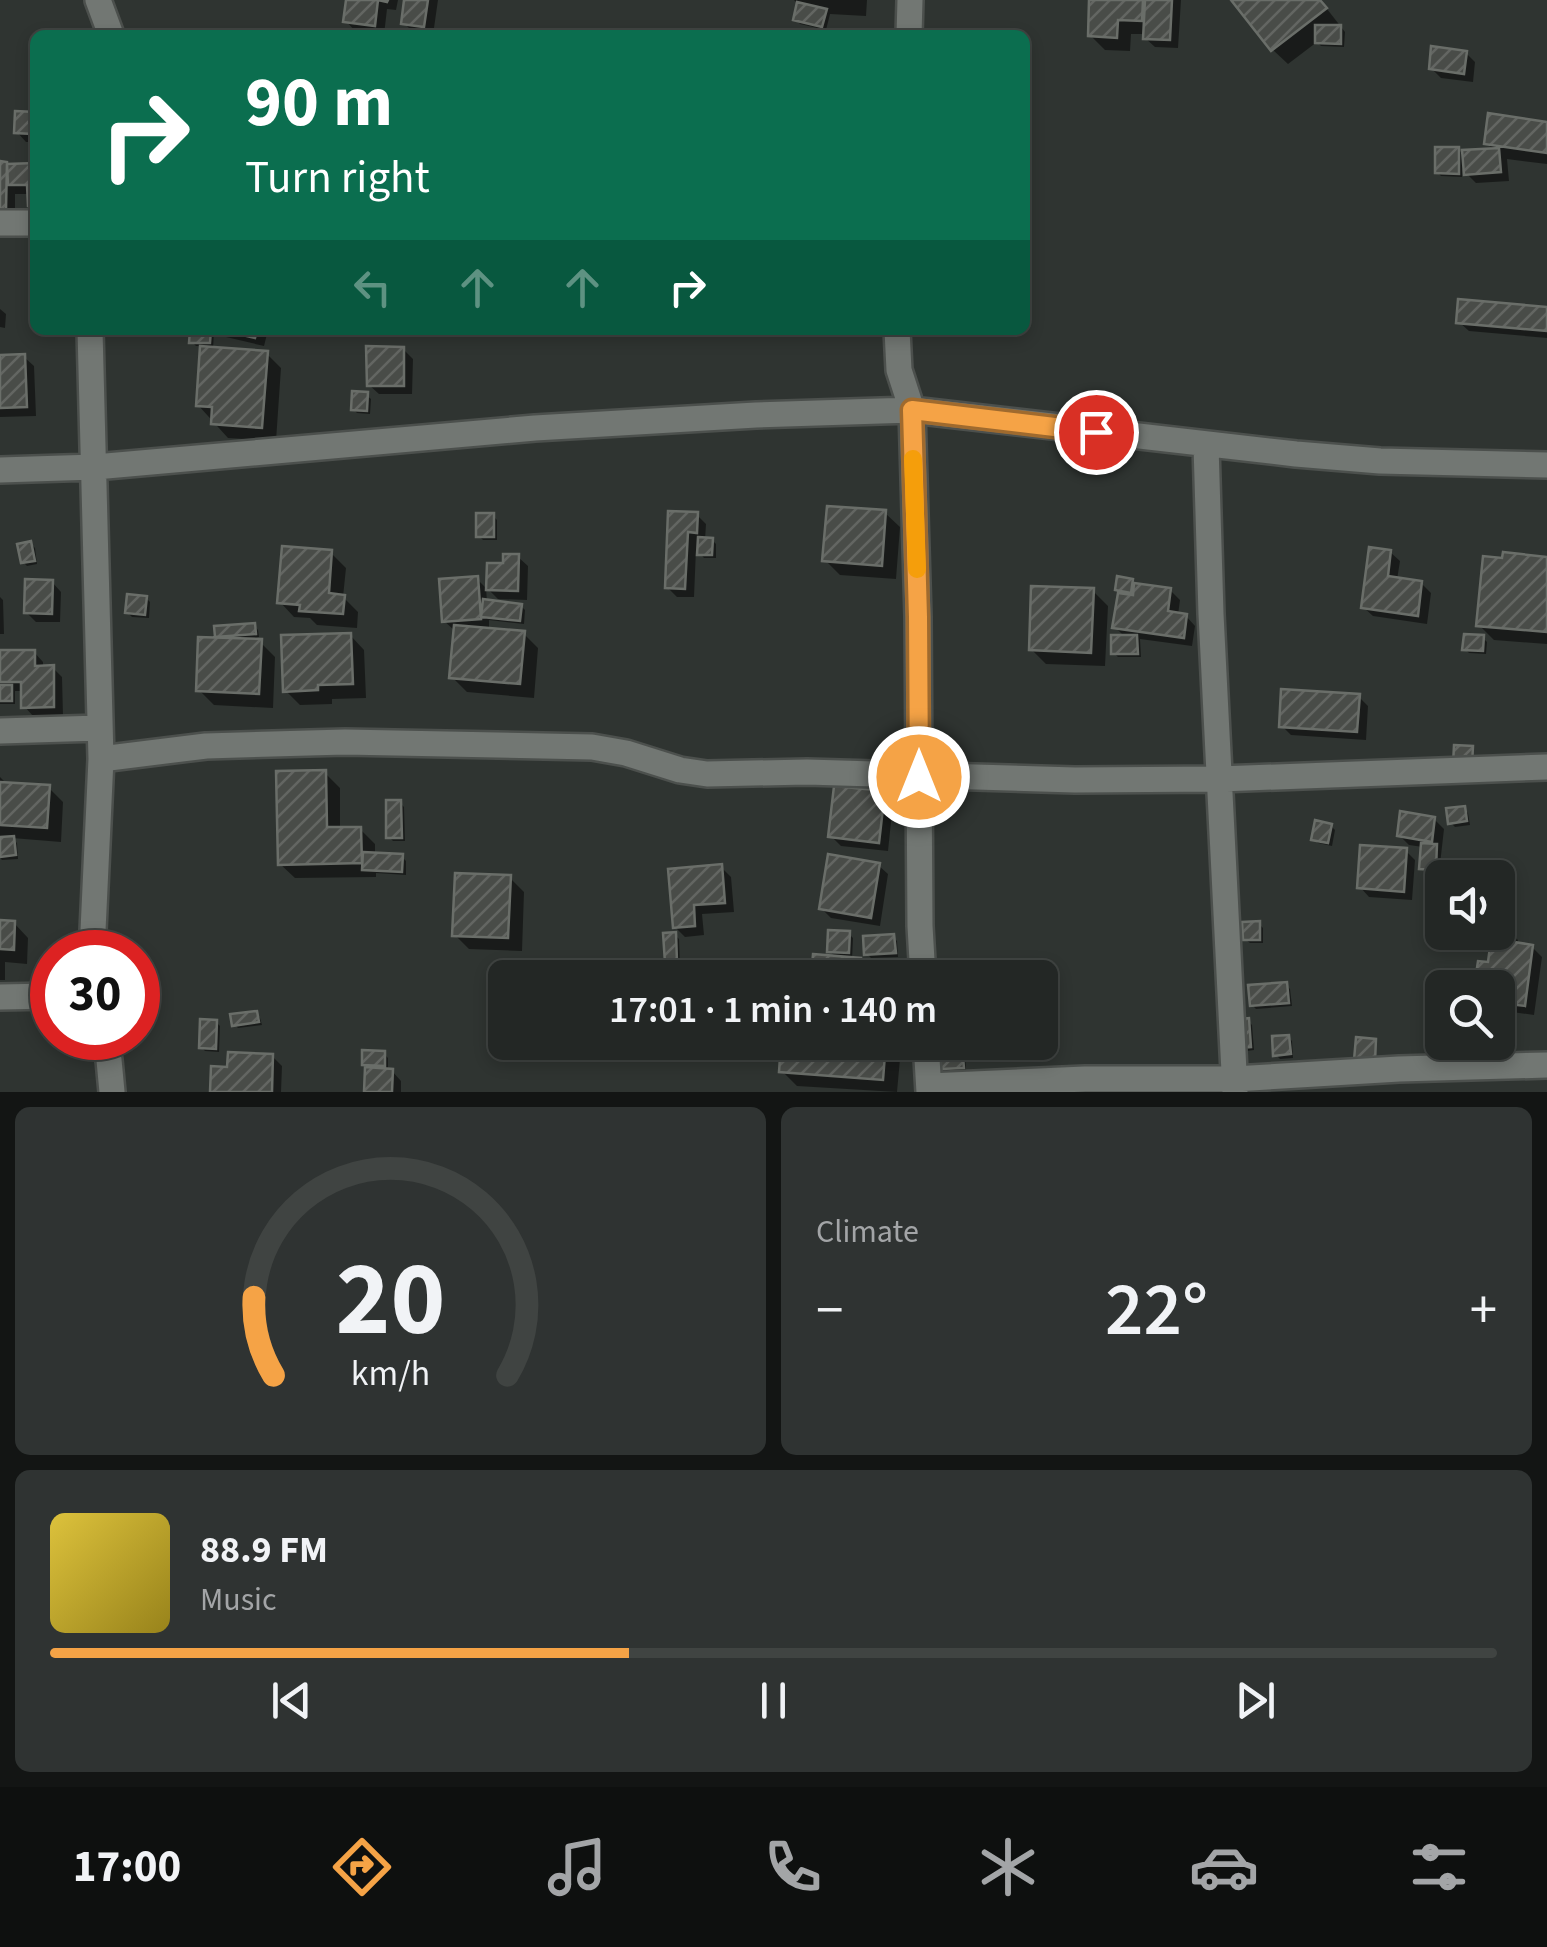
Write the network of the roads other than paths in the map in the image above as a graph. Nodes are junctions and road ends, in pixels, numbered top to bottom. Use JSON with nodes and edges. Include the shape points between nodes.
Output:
{"nodes":[{"id":1,"x":98,"y":0,"type":"edge"},
{"id":2,"x":910,"y":0,"type":"edge"},
{"id":3,"x":109,"y":30,"type":"edge"},
{"id":4,"x":909,"y":30,"type":"edge"},
{"id":5,"x":30,"y":222,"type":"edge"},
{"id":6,"x":0,"y":223,"type":"edge"},
{"id":7,"x":90,"y":335,"type":"edge"},
{"id":8,"x":896,"y":335,"type":"edge"},
{"id":9,"x":912,"y":410,"type":"junction"},
{"id":10,"x":1206,"y":445,"type":"junction"},
{"id":11,"x":1547,"y":465,"type":"edge"},
{"id":12,"x":95,"y":467,"type":"junction"},
{"id":13,"x":0,"y":470,"type":"edge"},
{"id":14,"x":100,"y":728,"type":"junction"},
{"id":15,"x":0,"y":732,"type":"edge"},
{"id":16,"x":101,"y":758,"type":"junction"},
{"id":17,"x":1547,"y":768,"type":"edge"},
{"id":18,"x":919,"y":777,"type":"junction"},
{"id":19,"x":1220,"y":779,"type":"junction"},
{"id":20,"x":93,"y":930,"type":"edge"},
{"id":21,"x":923,"y":960,"type":"edge"},
{"id":22,"x":30,"y":996,"type":"edge"},
{"id":23,"x":0,"y":997,"type":"edge"},
{"id":24,"x":109,"y":1060,"type":"edge"},
{"id":25,"x":927,"y":1060,"type":"edge"},
{"id":26,"x":1547,"y":1065,"type":"edge"},
{"id":27,"x":1235,"y":1086,"type":"edge"},
{"id":28,"x":929,"y":1089,"type":"edge"},
{"id":29,"x":112,"y":1092,"type":"edge"}],
"edges":[{"from":1,"to":3,"type":"street"},
{"from":2,"to":4,"type":"street"},
{"from":5,"to":6,"type":"street"},
{"from":7,"to":12,"type":"street"},
{"from":8,"to":9,"type":"street"},
{"from":9,"to":10,"type":"street"},
{"from":9,"to":12,"type":"street","via":[[535,428]]},
{"from":9,"to":18,"type":"street"},
{"from":10,"to":11,"type":"street","via":[[1380,461]]},
{"from":10,"to":19,"type":"street"},
{"from":12,"to":13,"type":"street"},
{"from":12,"to":14,"type":"street"},
{"from":14,"to":15,"type":"street"},
{"from":14,"to":16,"type":"street"},
{"from":16,"to":18,"type":"street","via":[[246,744],[592,747],[707,774]]},
{"from":16,"to":20,"type":"street"},
{"from":17,"to":19,"type":"street"},
{"from":18,"to":19,"type":"street"},
{"from":18,"to":21,"type":"street"},
{"from":19,"to":27,"type":"street"},
{"from":22,"to":23,"type":"street"},
{"from":24,"to":29,"type":"street"},
{"from":25,"to":28,"type":"street"},
{"from":26,"to":27,"type":"street","via":[[1399,1069]]},
{"from":27,"to":28,"type":"street","via":[[1085,1079]]}]}
